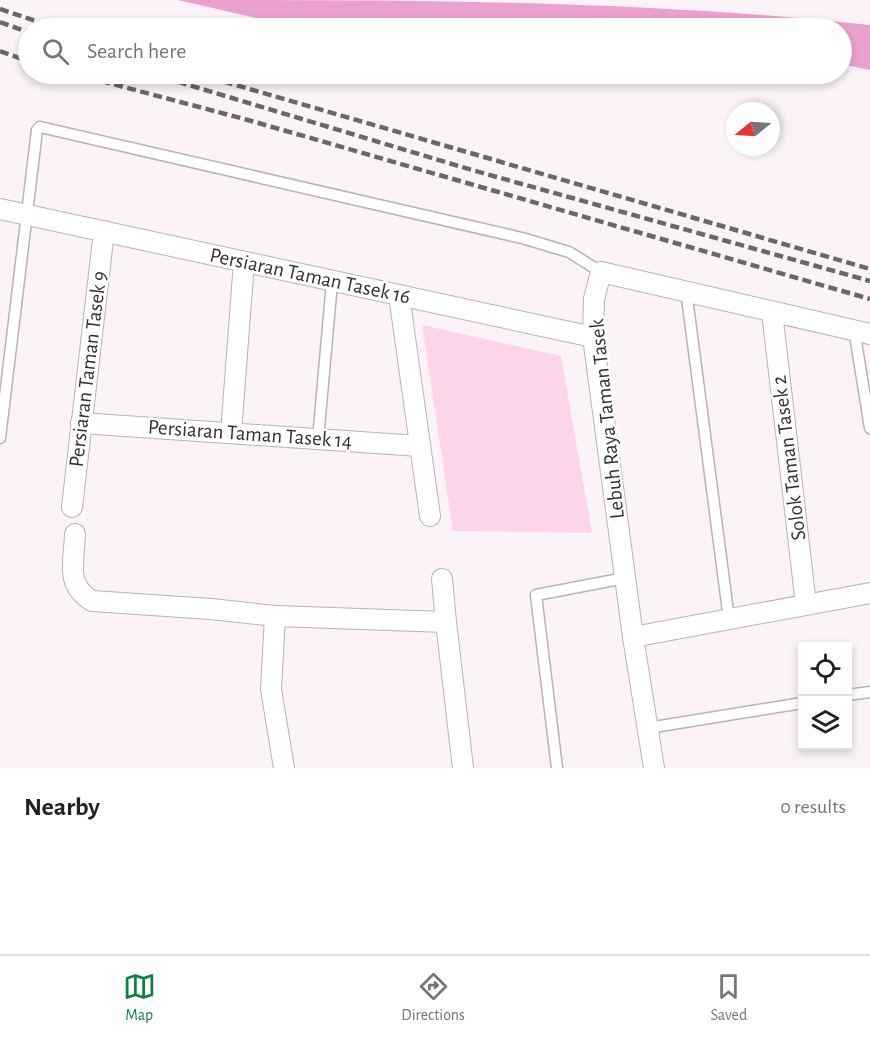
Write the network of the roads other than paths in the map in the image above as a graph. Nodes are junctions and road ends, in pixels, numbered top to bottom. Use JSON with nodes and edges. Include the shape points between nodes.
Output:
{"nodes":[{"id":1,"x":0,"y":209,"type":"edge"},
{"id":2,"x":26,"y":214,"type":"junction"},
{"id":3,"x":104,"y":231,"type":"junction"},
{"id":4,"x":244,"y":262,"type":"junction"},
{"id":5,"x":601,"y":272,"type":"junction"},
{"id":6,"x":332,"y":282,"type":"junction"},
{"id":7,"x":686,"y":290,"type":"junction"},
{"id":8,"x":399,"y":295,"type":"junction"},
{"id":9,"x":772,"y":312,"type":"junction"},
{"id":10,"x":862,"y":332,"type":"edge"},
{"id":11,"x":593,"y":337,"type":"junction"},
{"id":12,"x":81,"y":423,"type":"junction"},
{"id":13,"x":870,"y":428,"type":"edge"},
{"id":14,"x":231,"y":433,"type":"junction"},
{"id":15,"x":0,"y":438,"type":"edge"},
{"id":16,"x":318,"y":439,"type":"junction"},
{"id":17,"x":419,"y":446,"type":"junction"},
{"id":18,"x":72,"y":507,"type":"dead end"},
{"id":19,"x":430,"y":516,"type":"dead end"},
{"id":20,"x":75,"y":534,"type":"dead end"},
{"id":21,"x":625,"y":578,"type":"junction"},
{"id":22,"x":442,"y":579,"type":"dead end"},
{"id":23,"x":870,"y":593,"type":"edge"},
{"id":24,"x":806,"y":605,"type":"junction"},
{"id":25,"x":275,"y":616,"type":"junction"},
{"id":26,"x":729,"y":619,"type":"junction"},
{"id":27,"x":446,"y":622,"type":"junction"},
{"id":28,"x":633,"y":637,"type":"junction"},
{"id":29,"x":870,"y":692,"type":"edge"},
{"id":30,"x":852,"y":695,"type":"edge"},
{"id":31,"x":798,"y":704,"type":"edge"},
{"id":32,"x":648,"y":728,"type":"junction"},
{"id":33,"x":284,"y":768,"type":"edge"},
{"id":34,"x":463,"y":768,"type":"edge"},
{"id":35,"x":557,"y":768,"type":"edge"},
{"id":36,"x":654,"y":768,"type":"edge"}],
"edges":[{"from":1,"to":2,"type":"street","name":"Persiaran Taman Tasek 16"},
{"from":2,"to":3,"type":"street","name":"Persiaran Taman Tasek 16"},
{"from":2,"to":5,"type":"lane","via":[[40,127],[522,238],[569,252]]},
{"from":2,"to":15,"type":"lane"},
{"from":3,"to":4,"type":"street","name":"Persiaran Taman Tasek 16"},
{"from":3,"to":12,"type":"street","name":"Persiaran Taman Tasek 9"},
{"from":4,"to":6,"type":"street","name":"Persiaran Taman Tasek 16"},
{"from":4,"to":14,"type":"street"},
{"from":5,"to":7,"type":"street"},
{"from":5,"to":11,"type":"street","name":"Lebuh Raya Taman Tasek","via":[[594,299]]},
{"from":6,"to":8,"type":"street","name":"Persiaran Taman Tasek 16"},
{"from":6,"to":16,"type":"lane"},
{"from":7,"to":9,"type":"street"},
{"from":7,"to":26,"type":"lane"},
{"from":8,"to":11,"type":"street","name":"Persiaran Taman Tasek 16"},
{"from":8,"to":17,"type":"street"},
{"from":9,"to":10,"type":"street"},
{"from":9,"to":24,"type":"street","name":"Solok Taman Tasek 2"},
{"from":10,"to":13,"type":"lane"},
{"from":11,"to":21,"type":"street","name":"Lebuh Raya Taman Tasek"},
{"from":12,"to":14,"type":"street","name":"Persiaran Taman Tasek 14"},
{"from":12,"to":18,"type":"street","name":"Persiaran Taman Tasek 9"},
{"from":14,"to":16,"type":"street","name":"Persiaran Taman Tasek 14"},
{"from":16,"to":17,"type":"street","name":"Persiaran Taman Tasek 14"},
{"from":17,"to":19,"type":"street"},
{"from":20,"to":25,"type":"street","via":[[73,580],[79,593],[92,601]]},
{"from":21,"to":28,"type":"street","name":"Lebuh Raya Taman Tasek"},
{"from":21,"to":35,"type":"lane","via":[[536,595]]},
{"from":22,"to":27,"type":"street"},
{"from":23,"to":24,"type":"street"},
{"from":24,"to":26,"type":"street"},
{"from":25,"to":27,"type":"street"},
{"from":25,"to":33,"type":"street","via":[[271,688]]},
{"from":26,"to":28,"type":"street"},
{"from":27,"to":34,"type":"street"},
{"from":28,"to":32,"type":"street","name":"Lebuh Raya Taman Tasek"},
{"from":29,"to":30,"type":"lane"},
{"from":31,"to":32,"type":"lane"},
{"from":32,"to":36,"type":"street","name":"Lebuh Raya Taman Tasek"}]}
